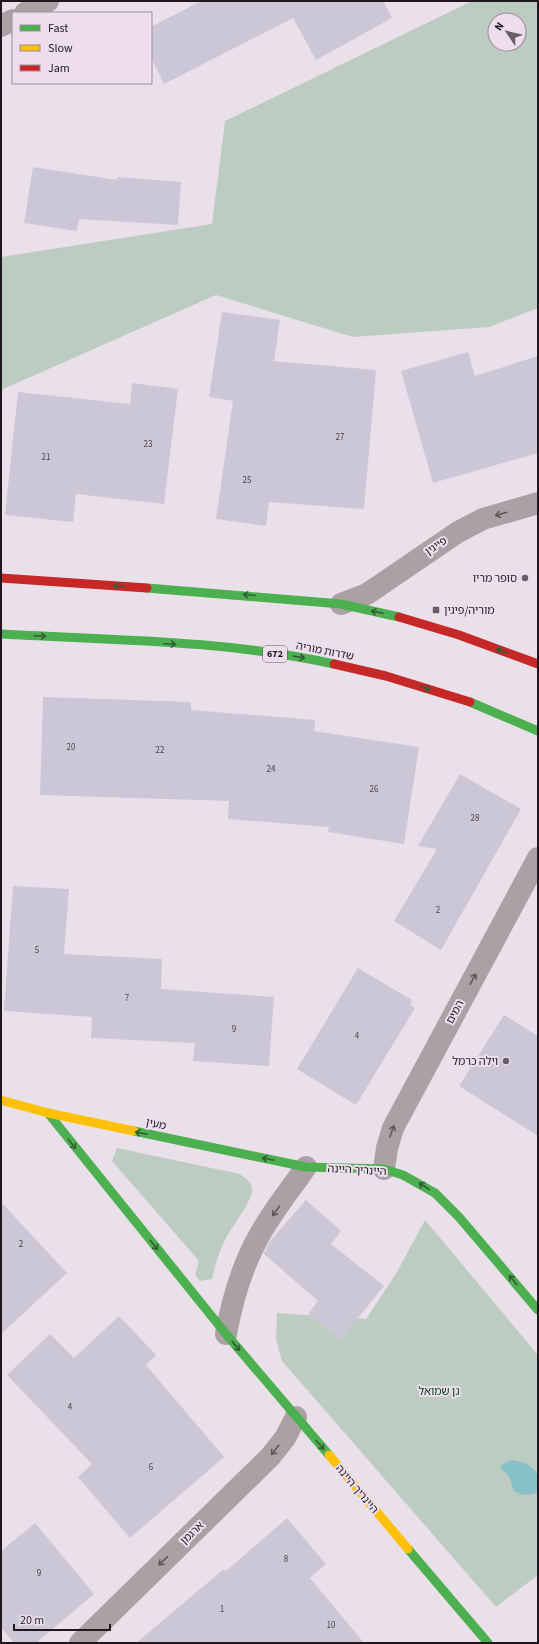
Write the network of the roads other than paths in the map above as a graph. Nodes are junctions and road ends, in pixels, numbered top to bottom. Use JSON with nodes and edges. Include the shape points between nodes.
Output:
{"nodes":[{"id":1,"x":48,"y":1,"type":"edge"},
{"id":2,"x":27,"y":12,"type":"edge"},
{"id":3,"x":12,"y":20,"type":"edge"},
{"id":4,"x":1,"y":26,"type":"edge"},
{"id":5,"x":538,"y":503,"type":"edge"},
{"id":6,"x":1,"y":578,"type":"edge"},
{"id":7,"x":342,"y":604,"type":"junction"},
{"id":8,"x":1,"y":634,"type":"edge"},
{"id":9,"x":538,"y":664,"type":"edge"},
{"id":10,"x":538,"y":731,"type":"edge"},
{"id":11,"x":538,"y":858,"type":"edge"},
{"id":12,"x":1,"y":1100,"type":"edge"},
{"id":13,"x":48,"y":1113,"type":"junction"},
{"id":14,"x":306,"y":1168,"type":"junction"},
{"id":15,"x":384,"y":1169,"type":"junction"},
{"id":16,"x":538,"y":1310,"type":"edge"},
{"id":17,"x":226,"y":1334,"type":"junction"},
{"id":18,"x":296,"y":1417,"type":"junction"},
{"id":19,"x":80,"y":1643,"type":"edge"},
{"id":20,"x":488,"y":1643,"type":"edge"}],
"edges":[{"from":1,"to":2,"type":"street"},
{"from":3,"to":4,"type":"street"},
{"from":5,"to":7,"type":"street","name":"פייגין","one_way":true,"via":[[483,519],[458,532],[367,594]]},
{"from":7,"to":6,"type":"street","one_way":true},
{"from":9,"to":7,"type":"street","one_way":true,"via":[[459,635]]},
{"from":8,"to":10,"type":"street","name":"שדרות מוריה","number":"672","one_way":true,"via":[[219,646],[301,657],[394,678],[468,702]]},
{"from":15,"to":11,"type":"street","name":"המים","one_way":true,"via":[[393,1128]]},
{"from":12,"to":13,"type":"street","name":"מעין"},
{"from":14,"to":13,"type":"street","name":"מעין","one_way":true},
{"from":13,"to":17,"type":"street","name":"היינריך היינה","one_way":true},
{"from":14,"to":15,"type":"street","name":"היינריך היינה"},
{"from":14,"to":17,"type":"street","one_way":true,"via":[[259,1234],[248,1256]]},
{"from":16,"to":15,"type":"street","name":"היינריך היינה","one_way":true,"via":[[459,1216],[435,1193],[403,1175]]},
{"from":17,"to":18,"type":"street","name":"היינריך היינה","one_way":true},
{"from":18,"to":19,"type":"street","name":"ארגמן","one_way":true,"via":[[285,1438],[270,1457]]},
{"from":18,"to":20,"type":"street","name":"היינריך היינה","one_way":true}]}
